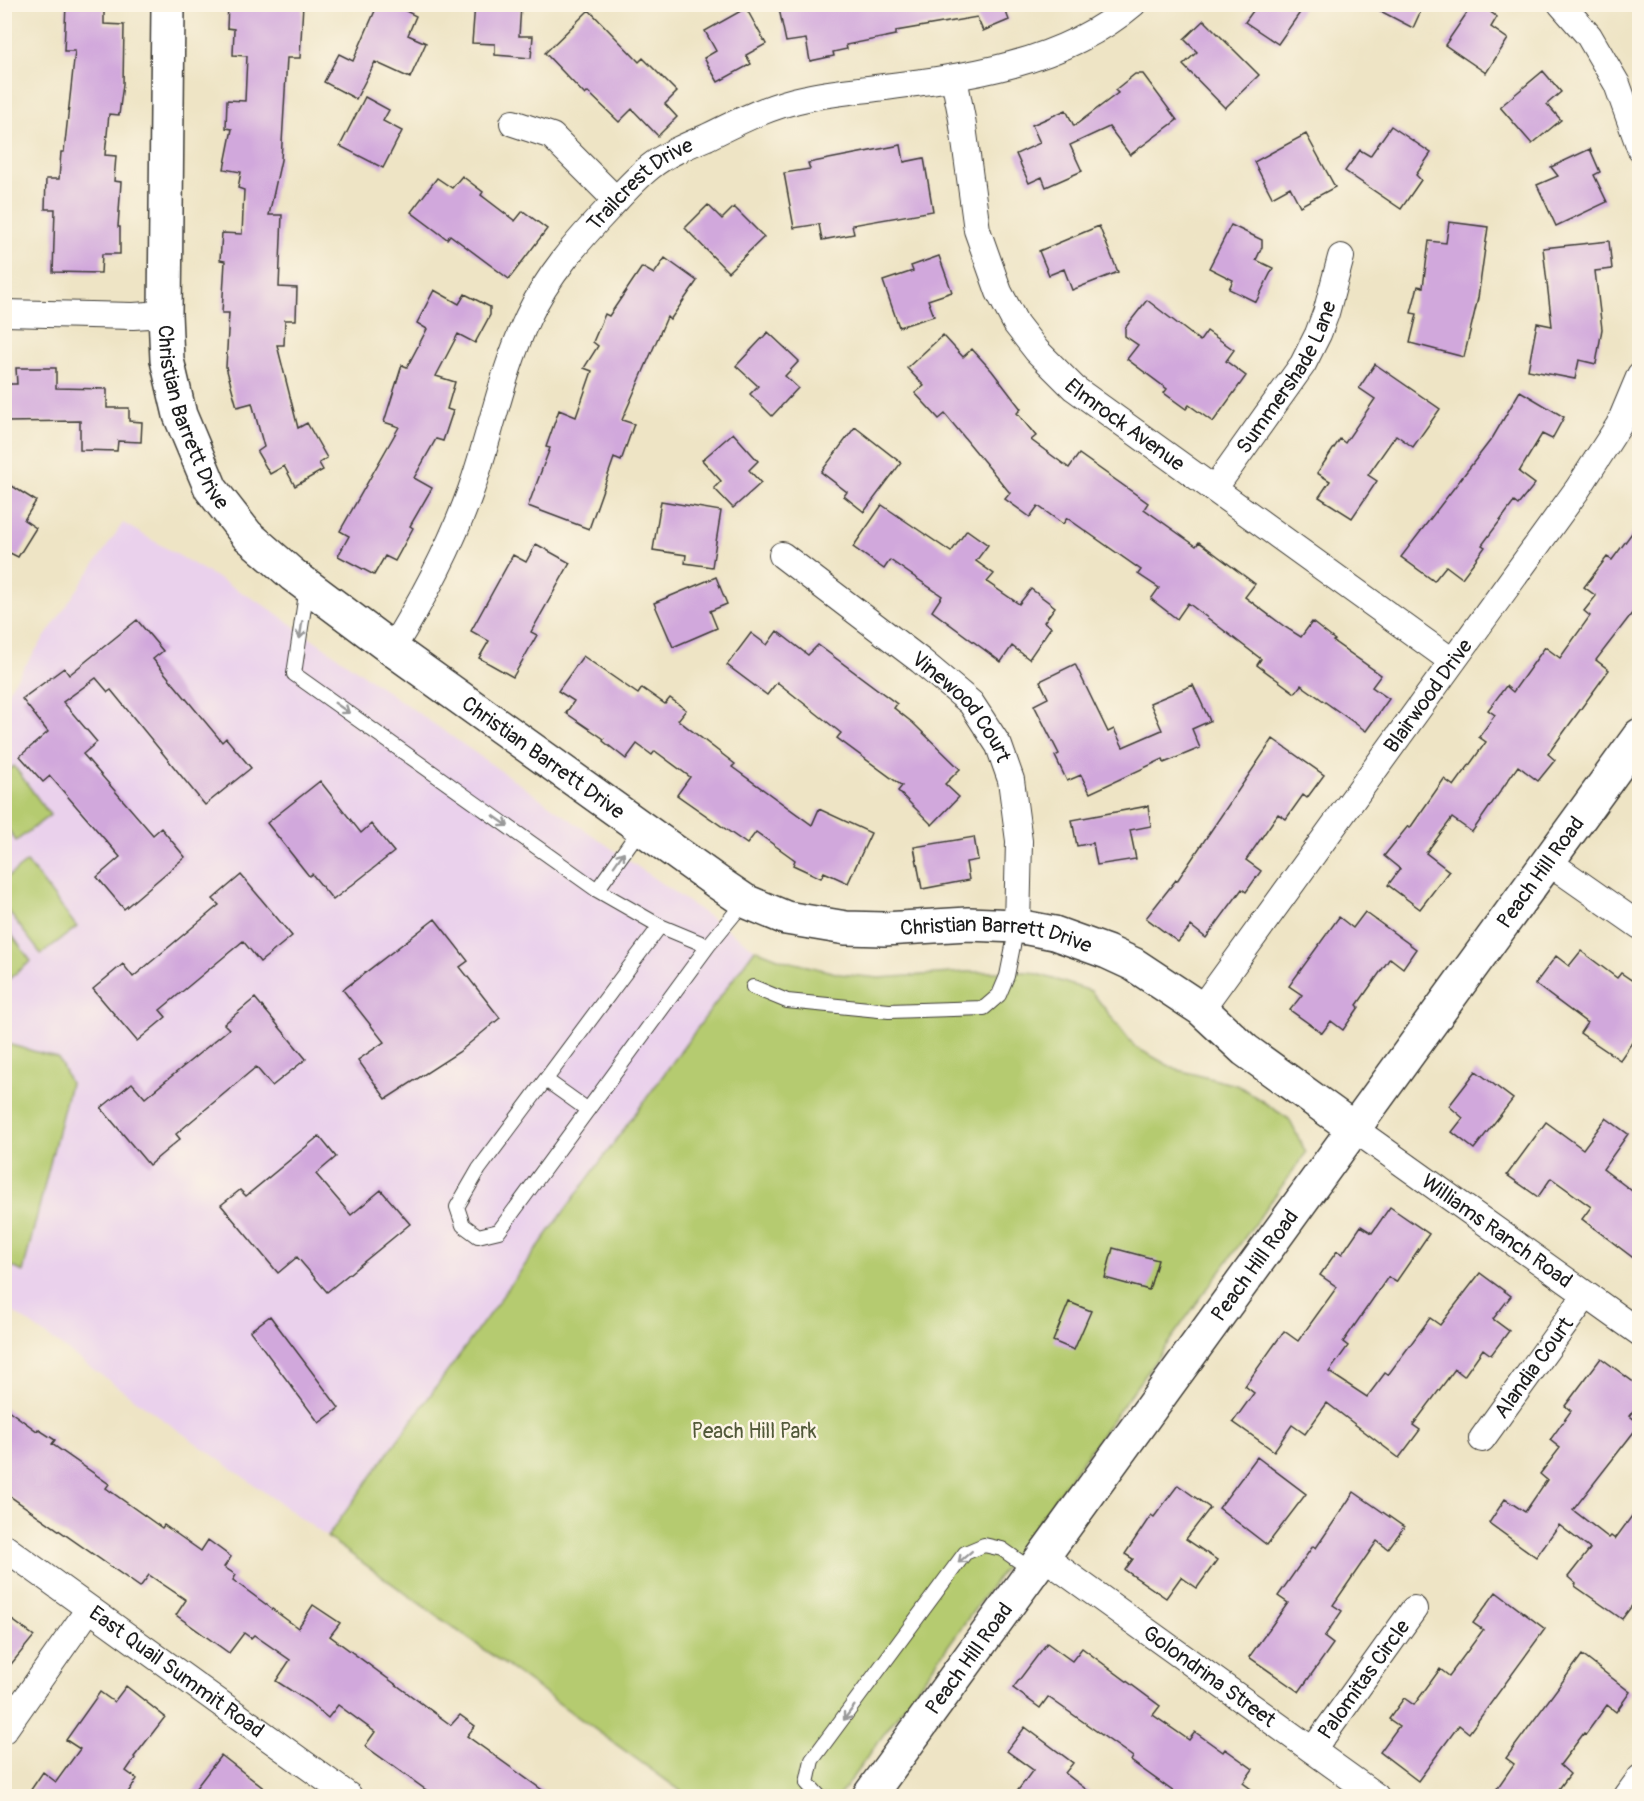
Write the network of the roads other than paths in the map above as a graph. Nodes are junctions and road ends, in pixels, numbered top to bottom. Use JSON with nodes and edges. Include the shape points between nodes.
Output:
{"nodes":[{"id":1,"x":168,"y":4,"type":"edge"},
{"id":2,"x":1133,"y":4,"type":"edge"},
{"id":3,"x":1561,"y":4,"type":"edge"},
{"id":4,"x":954,"y":78,"type":"junction"},
{"id":5,"x":513,"y":123,"type":"dead end"},
{"id":6,"x":1640,"y":148,"type":"edge"},
{"id":7,"x":616,"y":200,"type":"junction"},
{"id":8,"x":1341,"y":257,"type":"dead end"},
{"id":9,"x":4,"y":314,"type":"edge"},
{"id":10,"x":165,"y":314,"type":"junction"},
{"id":11,"x":1640,"y":375,"type":"edge"},
{"id":12,"x":1214,"y":489,"type":"junction"},
{"id":13,"x":782,"y":555,"type":"dead end"},
{"id":14,"x":307,"y":585,"type":"junction"},
{"id":15,"x":392,"y":649,"type":"junction"},
{"id":16,"x":1452,"y":662,"type":"junction"},
{"id":17,"x":1640,"y":735,"type":"edge"},
{"id":18,"x":641,"y":828,"type":"junction"},
{"id":19,"x":1547,"y":861,"type":"junction"},
{"id":20,"x":597,"y":890,"type":"junction"},
{"id":21,"x":745,"y":901,"type":"junction"},
{"id":22,"x":660,"y":926,"type":"junction"},
{"id":23,"x":1017,"y":926,"type":"junction"},
{"id":24,"x":1640,"y":926,"type":"edge"},
{"id":25,"x":708,"y":946,"type":"junction"},
{"id":26,"x":753,"y":987,"type":"dead end"},
{"id":27,"x":1201,"y":1009,"type":"junction"},
{"id":28,"x":546,"y":1080,"type":"junction"},
{"id":29,"x":588,"y":1110,"type":"junction"},
{"id":30,"x":1353,"y":1128,"type":"junction"},
{"id":31,"x":1586,"y":1295,"type":"junction"},
{"id":32,"x":1640,"y":1333,"type":"edge"},
{"id":33,"x":1482,"y":1439,"type":"dead end"},
{"id":34,"x":4,"y":1547,"type":"edge"},
{"id":35,"x":1038,"y":1564,"type":"junction"},
{"id":36,"x":89,"y":1609,"type":"junction"},
{"id":37,"x":1414,"y":1609,"type":"dead end"},
{"id":38,"x":4,"y":1730,"type":"edge"},
{"id":39,"x":1312,"y":1750,"type":"junction"},
{"id":40,"x":1640,"y":1778,"type":"edge"},
{"id":41,"x":322,"y":1789,"type":"edge"},
{"id":42,"x":349,"y":1797,"type":"edge"},
{"id":43,"x":819,"y":1797,"type":"edge"},
{"id":44,"x":869,"y":1797,"type":"edge"},
{"id":45,"x":1376,"y":1797,"type":"edge"},
{"id":46,"x":1627,"y":1797,"type":"edge"}],
"edges":[{"from":1,"to":10,"type":"street","name":"Christian Barrett Drive"},
{"from":2,"to":4,"type":"street","name":"Trailcrest Drive","via":[[1062,48]]},
{"from":3,"to":6,"type":"street","via":[[1588,36],[1617,84]]},
{"from":4,"to":7,"type":"street","name":"Trailcrest Drive","via":[[785,103],[752,115],[650,166]]},
{"from":4,"to":12,"type":"street","name":"Elmrock Avenue","via":[[977,230],[999,292],[1016,324],[1074,388]]},
{"from":5,"to":7,"type":"street","via":[[552,136]]},
{"from":7,"to":15,"type":"street","name":"Trailcrest Drive","via":[[569,252],[528,317],[459,523]]},
{"from":8,"to":12,"type":"street","name":"Summershade Lane","via":[[1326,312],[1303,364]]},
{"from":9,"to":10,"type":"street"},
{"from":10,"to":14,"type":"street","name":"Christian Barrett Drive","via":[[167,360],[180,415],[211,489],[247,534]]},
{"from":11,"to":16,"type":"street","name":"Blairwood Drive","via":[[1618,424],[1577,490]]},
{"from":12,"to":16,"type":"street","name":"Elmrock Avenue"},
{"from":13,"to":23,"type":"street","name":"Vinewood Court","via":[[971,703],[999,746],[1011,780],[1019,841]]},
{"from":14,"to":15,"type":"street","name":"Christian Barrett Drive"},
{"from":14,"to":20,"type":"lane","one_way":true,"via":[[294,674]]},
{"from":15,"to":18,"type":"street","name":"Christian Barrett Drive"},
{"from":16,"to":27,"type":"street","name":"Blairwood Drive"},
{"from":17,"to":19,"type":"street","name":"Peach Hill Road"},
{"from":20,"to":18,"type":"lane","one_way":true},
{"from":18,"to":21,"type":"street","name":"Christian Barrett Drive"},
{"from":19,"to":24,"type":"street"},
{"from":19,"to":30,"type":"street","name":"Peach Hill Road"},
{"from":20,"to":22,"type":"lane"},
{"from":21,"to":23,"type":"street","name":"Christian Barrett Drive","via":[[786,918],[846,928]]},
{"from":21,"to":25,"type":"lane"},
{"from":22,"to":25,"type":"lane"},
{"from":22,"to":28,"type":"lane"},
{"from":23,"to":26,"type":"lane","via":[[1007,976],[999,995],[984,1008],[889,1011],[787,1001]]},
{"from":23,"to":27,"type":"street","name":"Christian Barrett Drive","via":[[1054,933],[1107,952],[1133,964]]},
{"from":25,"to":29,"type":"lane"},
{"from":27,"to":30,"type":"street","name":"Christian Barrett Drive","via":[[1245,1050]]},
{"from":28,"to":29,"type":"lane"},
{"from":28,"to":29,"type":"lane","via":[[479,1169],[457,1207],[463,1225],[478,1236],[499,1231]]},
{"from":30,"to":31,"type":"street","name":"Williams Ranch Road"},
{"from":30,"to":35,"type":"street","name":"Peach Hill Road"},
{"from":31,"to":32,"type":"street","name":"Williams Ranch Road"},
{"from":31,"to":33,"type":"street","name":"Alandia Court"},
{"from":34,"to":36,"type":"street","name":"East Quail Summit Road"},
{"from":35,"to":39,"type":"street","name":"Golondrina Street"},
{"from":35,"to":43,"type":"lane","one_way":true,"via":[[984,1545],[965,1553],[812,1760],[807,1783]]},
{"from":35,"to":44,"type":"street","name":"Peach Hill Road"},
{"from":36,"to":38,"type":"street"},
{"from":36,"to":41,"type":"street","name":"East Quail Summit Road"},
{"from":37,"to":39,"type":"street","name":"Palomitas Circle"},
{"from":39,"to":45,"type":"street","name":"Golondrina Street"},
{"from":40,"to":46,"type":"street"},
{"from":41,"to":42,"type":"street","name":"East Quail Summit Road"}]}
